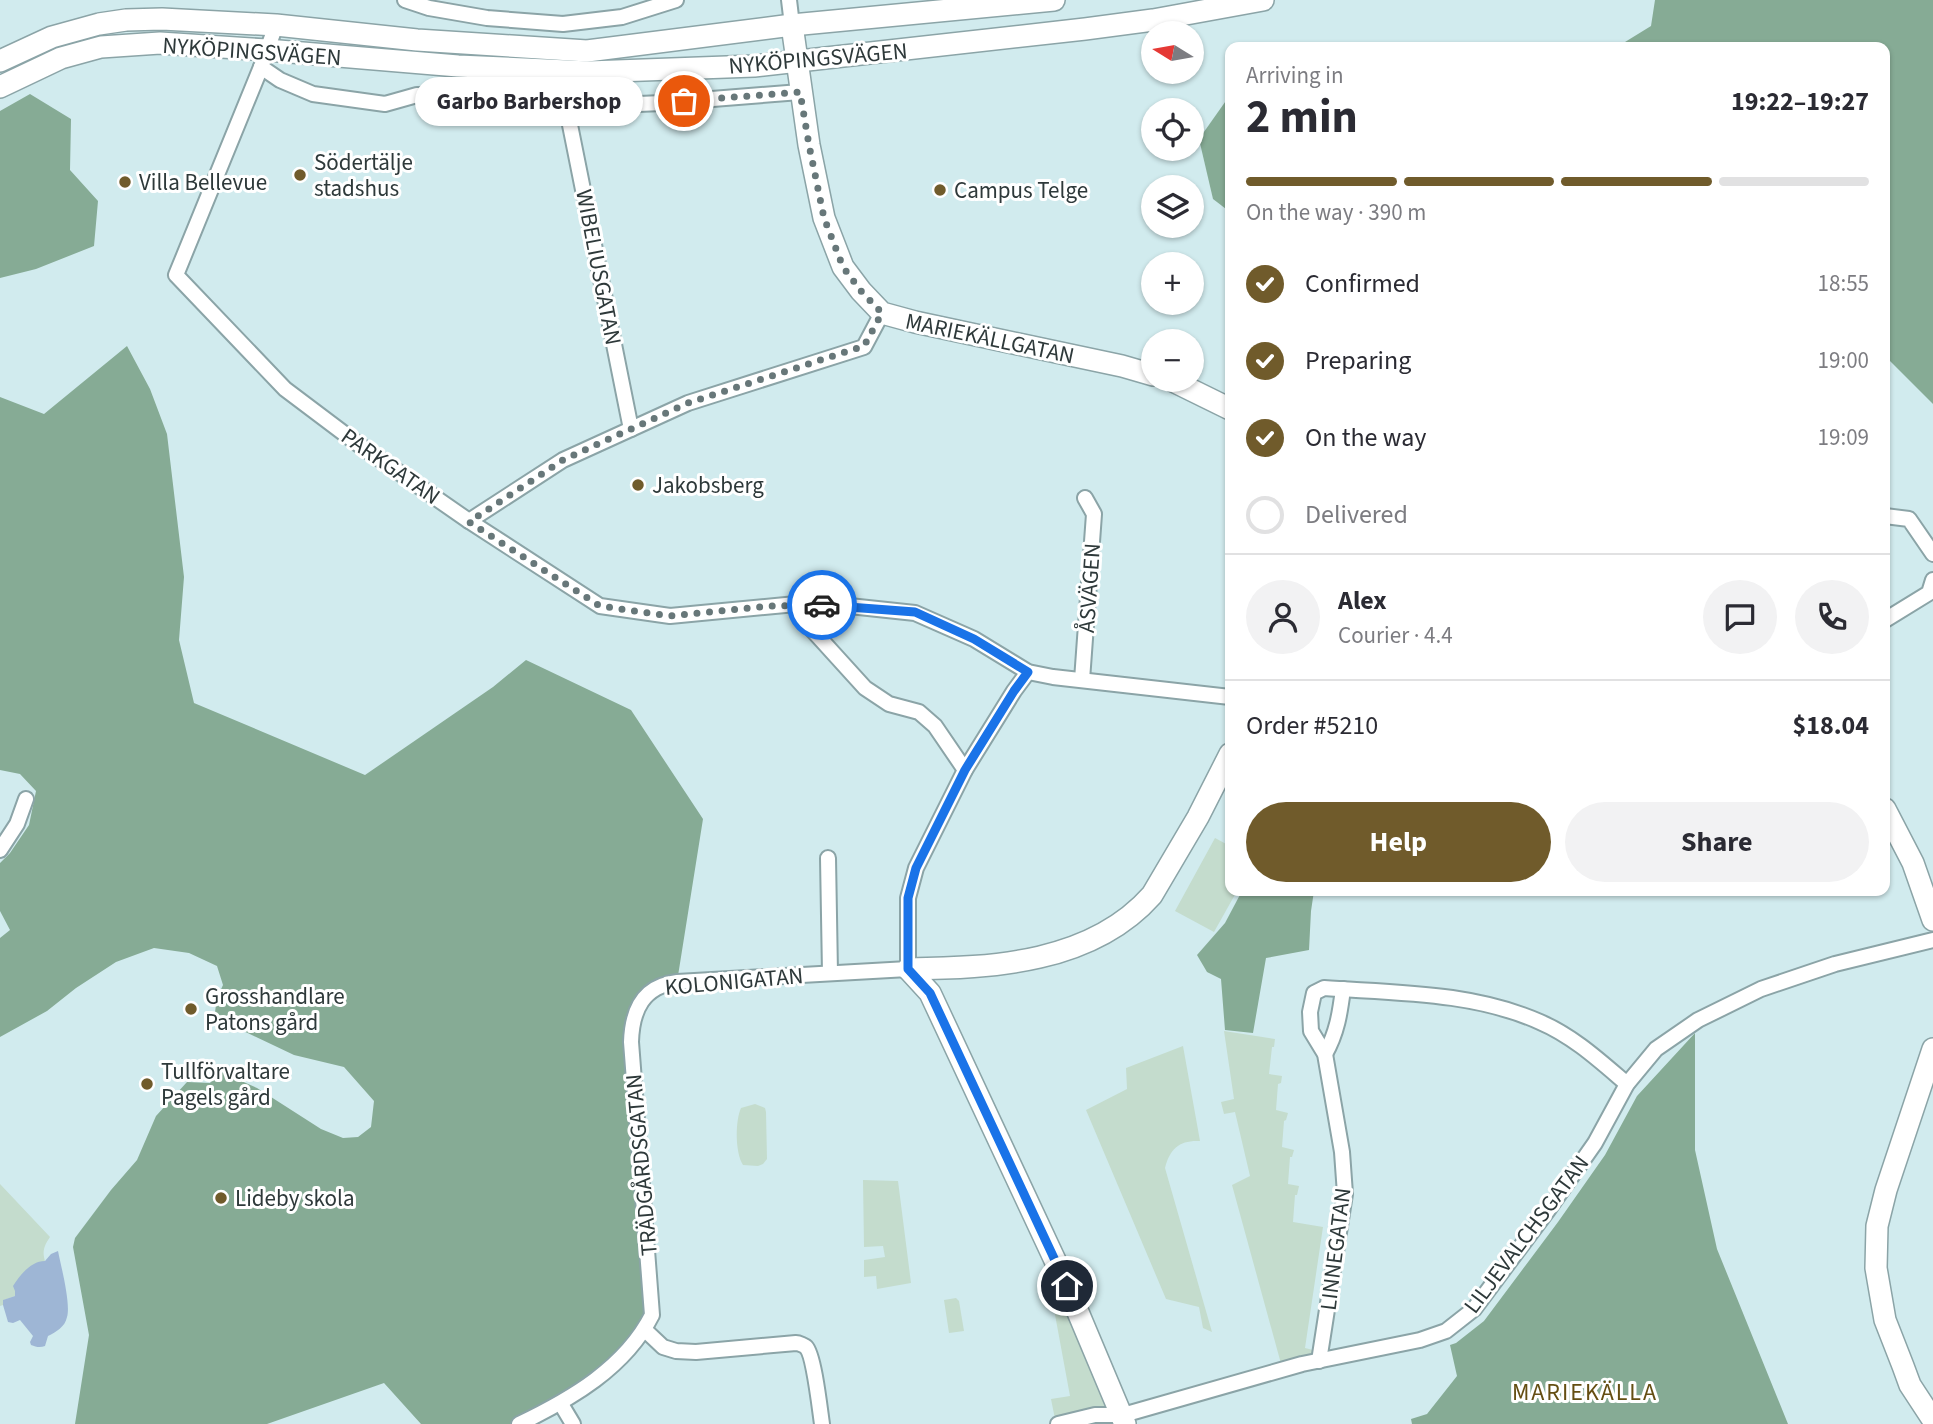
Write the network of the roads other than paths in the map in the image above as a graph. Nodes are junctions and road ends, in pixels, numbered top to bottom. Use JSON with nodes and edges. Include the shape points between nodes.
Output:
{"nodes":[{"id":1,"x":405,"y":0,"type":"edge"},
{"id":2,"x":677,"y":0,"type":"edge"},
{"id":3,"x":789,"y":0,"type":"edge"},
{"id":4,"x":1054,"y":0,"type":"edge"},
{"id":5,"x":1264,"y":0,"type":"edge"},
{"id":6,"x":1018,"y":1,"type":"edge"},
{"id":7,"x":276,"y":25,"type":"junction"},
{"id":8,"x":792,"y":25,"type":"junction"},
{"id":9,"x":1085,"y":29,"type":"junction"},
{"id":10,"x":1014,"y":37,"type":"junction"},
{"id":11,"x":264,"y":58,"type":"junction"},
{"id":12,"x":0,"y":61,"type":"edge"},
{"id":13,"x":797,"y":62,"type":"junction"},
{"id":14,"x":0,"y":87,"type":"edge"},
{"id":15,"x":800,"y":92,"type":"junction"},
{"id":16,"x":566,"y":105,"type":"junction"},
{"id":17,"x":882,"y":313,"type":"junction"},
{"id":18,"x":1141,"y":372,"type":"edge"},
{"id":19,"x":1195,"y":392,"type":"edge"},
{"id":20,"x":1225,"y":407,"type":"edge"},
{"id":21,"x":631,"y":429,"type":"junction"},
{"id":22,"x":1085,"y":498,"type":"dead end"},
{"id":23,"x":1890,"y":517,"type":"edge"},
{"id":24,"x":469,"y":522,"type":"junction"},
{"id":25,"x":1933,"y":554,"type":"edge"},
{"id":26,"x":1933,"y":580,"type":"edge"},
{"id":27,"x":796,"y":604,"type":"junction"},
{"id":28,"x":1890,"y":617,"type":"edge"},
{"id":29,"x":1028,"y":672,"type":"junction"},
{"id":30,"x":1082,"y":680,"type":"junction"},
{"id":31,"x":1225,"y":695,"type":"edge"},
{"id":32,"x":1225,"y":764,"type":"edge"},
{"id":33,"x":965,"y":770,"type":"junction"},
{"id":34,"x":26,"y":799,"type":"dead end"},
{"id":35,"x":1890,"y":819,"type":"edge"},
{"id":36,"x":0,"y":850,"type":"edge"},
{"id":37,"x":828,"y":858,"type":"dead end"},
{"id":38,"x":1933,"y":920,"type":"edge"},
{"id":39,"x":1933,"y":940,"type":"edge"},
{"id":40,"x":908,"y":969,"type":"junction"},
{"id":41,"x":830,"y":972,"type":"junction"},
{"id":42,"x":1343,"y":989,"type":"junction"},
{"id":43,"x":642,"y":999,"type":"joint"},
{"id":44,"x":1933,"y":1049,"type":"edge"},
{"id":45,"x":1325,"y":1054,"type":"junction"},
{"id":46,"x":1627,"y":1084,"type":"junction"},
{"id":47,"x":645,"y":1330,"type":"junction"},
{"id":48,"x":1320,"y":1361,"type":"junction"},
{"id":49,"x":561,"y":1404,"type":"junction"},
{"id":50,"x":1124,"y":1420,"type":"edge"},
{"id":51,"x":1933,"y":1420,"type":"edge"},
{"id":52,"x":519,"y":1424,"type":"edge"},
{"id":53,"x":573,"y":1424,"type":"edge"},
{"id":54,"x":822,"y":1424,"type":"edge"},
{"id":55,"x":1058,"y":1424,"type":"edge"}],
"edges":[{"from":1,"to":2,"type":"street","via":[[487,19],[563,24],[622,17]]},
{"from":3,"to":8,"type":"street"},
{"from":4,"to":6,"type":"main road","name":"NYKÖPINGSVÄGEN"},
{"from":4,"to":9,"type":"main road"},
{"from":4,"to":10,"type":"main road","via":[[1044,15]]},
{"from":5,"to":9,"type":"main road","name":"NYKÖPINGSVÄGEN"},
{"from":6,"to":8,"type":"main road","name":"NYKÖPINGSVÄGEN"},
{"from":7,"to":8,"type":"main road","name":"NYKÖPINGSVÄGEN","via":[[587,51]]},
{"from":7,"to":11,"type":"street"},
{"from":7,"to":12,"type":"main road","name":"NYKÖPINGSVÄGEN","via":[[126,20],[52,37]]},
{"from":8,"to":13,"type":"main road","name":"MARIEKÄLLGATAN"},
{"from":9,"to":10,"type":"main road","name":"NYKÖPINGSVÄGEN"},
{"from":10,"to":13,"type":"main road","name":"NYKÖPINGSVÄGEN"},
{"from":11,"to":13,"type":"main road","name":"NYKÖPINGSVÄGEN","via":[[589,72]]},
{"from":11,"to":14,"type":"main road","name":"NYKÖPINGSVÄGEN","via":[[160,43],[101,47],[61,58]]},
{"from":11,"to":16,"type":"street","name":"NYKÖPINGSVÄGEN","via":[[280,80],[313,93],[385,104],[417,95]]},
{"from":11,"to":24,"type":"street","name":"PARKGATAN","via":[[176,275],[285,389]]},
{"from":13,"to":15,"type":"main road","name":"MARIEKÄLLGATAN"},
{"from":15,"to":16,"type":"street","name":"NYKÖPINGSVÄGEN"},
{"from":15,"to":17,"type":"main road","name":"MARIEKÄLLGATAN","via":[[824,218],[843,267]]},
{"from":16,"to":21,"type":"street","name":"WIBELIUSGATAN"},
{"from":17,"to":18,"type":"main road","name":"MARIEKÄLLGATAN"},
{"from":17,"to":21,"type":"street","via":[[864,346],[688,403]]},
{"from":19,"to":20,"type":"main road"},
{"from":21,"to":24,"type":"street","via":[[563,460]]},
{"from":22,"to":30,"type":"street","name":"ÅSVÄGEN","via":[[1094,514]]},
{"from":23,"to":25,"type":"street","via":[[1909,519]]},
{"from":24,"to":27,"type":"street","name":"PARKGATAN","via":[[600,606],[670,616]]},
{"from":26,"to":28,"type":"street","via":[[1929,593]]},
{"from":27,"to":29,"type":"street","name":"PARKGATAN","via":[[915,612],[974,639]]},
{"from":27,"to":33,"type":"street","via":[[806,624],[865,688],[889,704],[919,712],[935,726]]},
{"from":29,"to":30,"type":"street","name":"PARKGATAN"},
{"from":29,"to":33,"type":"street"},
{"from":30,"to":31,"type":"street","name":"PARKGATAN"},
{"from":32,"to":40,"type":"main road","via":[[1152,895],[1121,921],[1079,946],[1034,958]]},
{"from":33,"to":40,"type":"street","via":[[911,883]]},
{"from":34,"to":36,"type":"street"},
{"from":35,"to":38,"type":"main road","via":[[1913,863]]},
{"from":37,"to":41,"type":"street","name":"KOLONIGATAN"},
{"from":39,"to":46,"type":"street","name":"LILJEVALCHSGATAN","via":[[1835,964],[1761,989],[1698,1020],[1656,1049]]},
{"from":40,"to":41,"type":"street","name":"KOLONIGATAN"},
{"from":40,"to":50,"type":"main road","via":[[930,993],[1067,1286]]},
{"from":41,"to":43,"type":"street","name":"KOLONIGATAN","via":[[664,984]]},
{"from":42,"to":45,"type":"street","via":[[1339,1023]]},
{"from":42,"to":45,"type":"street","name":"LINNEGATAN","via":[[1324,988],[1314,993],[1311,1031]]},
{"from":42,"to":46,"type":"street","name":"LINNEGATAN","via":[[1434,996],[1513,1012],[1583,1047]]},
{"from":43,"to":47,"type":"street","name":"TRÄDGÅRDSGATAN","via":[[631,1042],[652,1315]]},
{"from":44,"to":51,"type":"main road","via":[[1886,1190],[1877,1226],[1876,1268],[1885,1320],[1910,1385]]},
{"from":45,"to":48,"type":"street","name":"LINNEGATAN","via":[[1345,1195]]},
{"from":46,"to":48,"type":"street","name":"LILJEVALCHSGATAN","via":[[1595,1143],[1474,1309],[1446,1331],[1420,1340]]},
{"from":47,"to":49,"type":"street","via":[[627,1353]]},
{"from":47,"to":54,"type":"street","via":[[663,1347],[677,1351],[806,1346]]},
{"from":48,"to":50,"type":"street","name":"LILJEVALCHSGATAN","via":[[1233,1382]]},
{"from":49,"to":52,"type":"street"},
{"from":49,"to":53,"type":"street"},
{"from":50,"to":55,"type":"street","name":"LILJEVALCHSGATAN","via":[[1096,1415]]}]}
